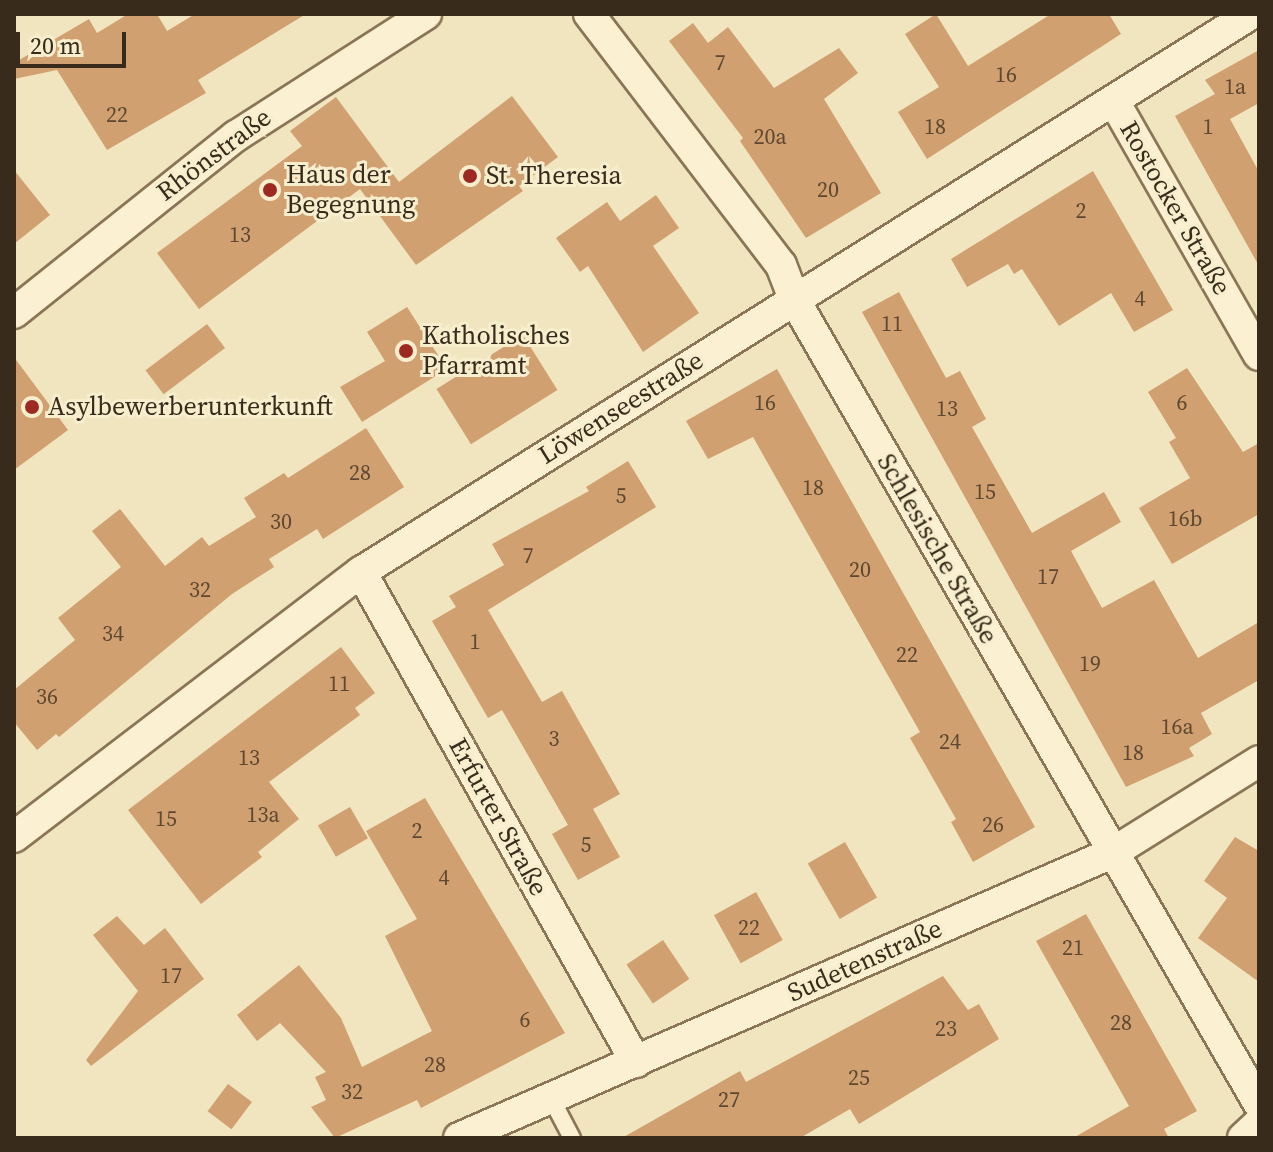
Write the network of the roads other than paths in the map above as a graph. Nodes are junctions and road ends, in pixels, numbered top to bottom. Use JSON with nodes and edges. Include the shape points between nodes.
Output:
{"nodes":[{"id":1,"x":426,"y":14,"type":"edge"},
{"id":2,"x":589,"y":14,"type":"edge"},
{"id":3,"x":1251,"y":14,"type":"edge"},
{"id":4,"x":1115,"y":103,"type":"junction"},
{"id":5,"x":794,"y":299,"type":"junction"},
{"id":6,"x":14,"y":313,"type":"edge"},
{"id":7,"x":1259,"y":355,"type":"edge"},
{"id":8,"x":361,"y":572,"type":"junction"},
{"id":9,"x":1259,"y":761,"type":"edge"},
{"id":10,"x":14,"y":837,"type":"edge"},
{"id":11,"x":1112,"y":853,"type":"junction"},
{"id":12,"x":636,"y":1062,"type":"junction"},
{"id":13,"x":551,"y":1098,"type":"junction"},
{"id":14,"x":1259,"y":1104,"type":"edge"},
{"id":15,"x":1259,"y":1123,"type":"edge"},
{"id":16,"x":459,"y":1138,"type":"edge"},
{"id":17,"x":572,"y":1138,"type":"edge"},
{"id":18,"x":1243,"y":1138,"type":"edge"}],
"edges":[{"from":1,"to":6,"type":"street","name":"Rhönstraße","via":[[236,136]]},
{"from":2,"to":5,"type":"street","name":"Schlesische Straße","via":[[781,265]]},
{"from":3,"to":4,"type":"street","name":"Löwenseestraße"},
{"from":4,"to":5,"type":"street","name":"Löwenseestraße"},
{"from":4,"to":7,"type":"street","name":"Rostocker Straße"},
{"from":5,"to":8,"type":"street","name":"Löwenseestraße"},
{"from":5,"to":11,"type":"street","name":"Schlesische Straße"},
{"from":8,"to":10,"type":"street","name":"Löwenseestraße"},
{"from":8,"to":12,"type":"street","name":"Erfurter Straße"},
{"from":9,"to":11,"type":"street","name":"Sudetenstraße"},
{"from":11,"to":12,"type":"street","name":"Sudetenstraße"},
{"from":11,"to":14,"type":"street","name":"Schlesische Straße"},
{"from":12,"to":13,"type":"street","name":"Sudetenstraße"},
{"from":13,"to":16,"type":"street","name":"Sudetenstraße"},
{"from":13,"to":17,"type":"lane"},
{"from":15,"to":18,"type":"street"}]}
